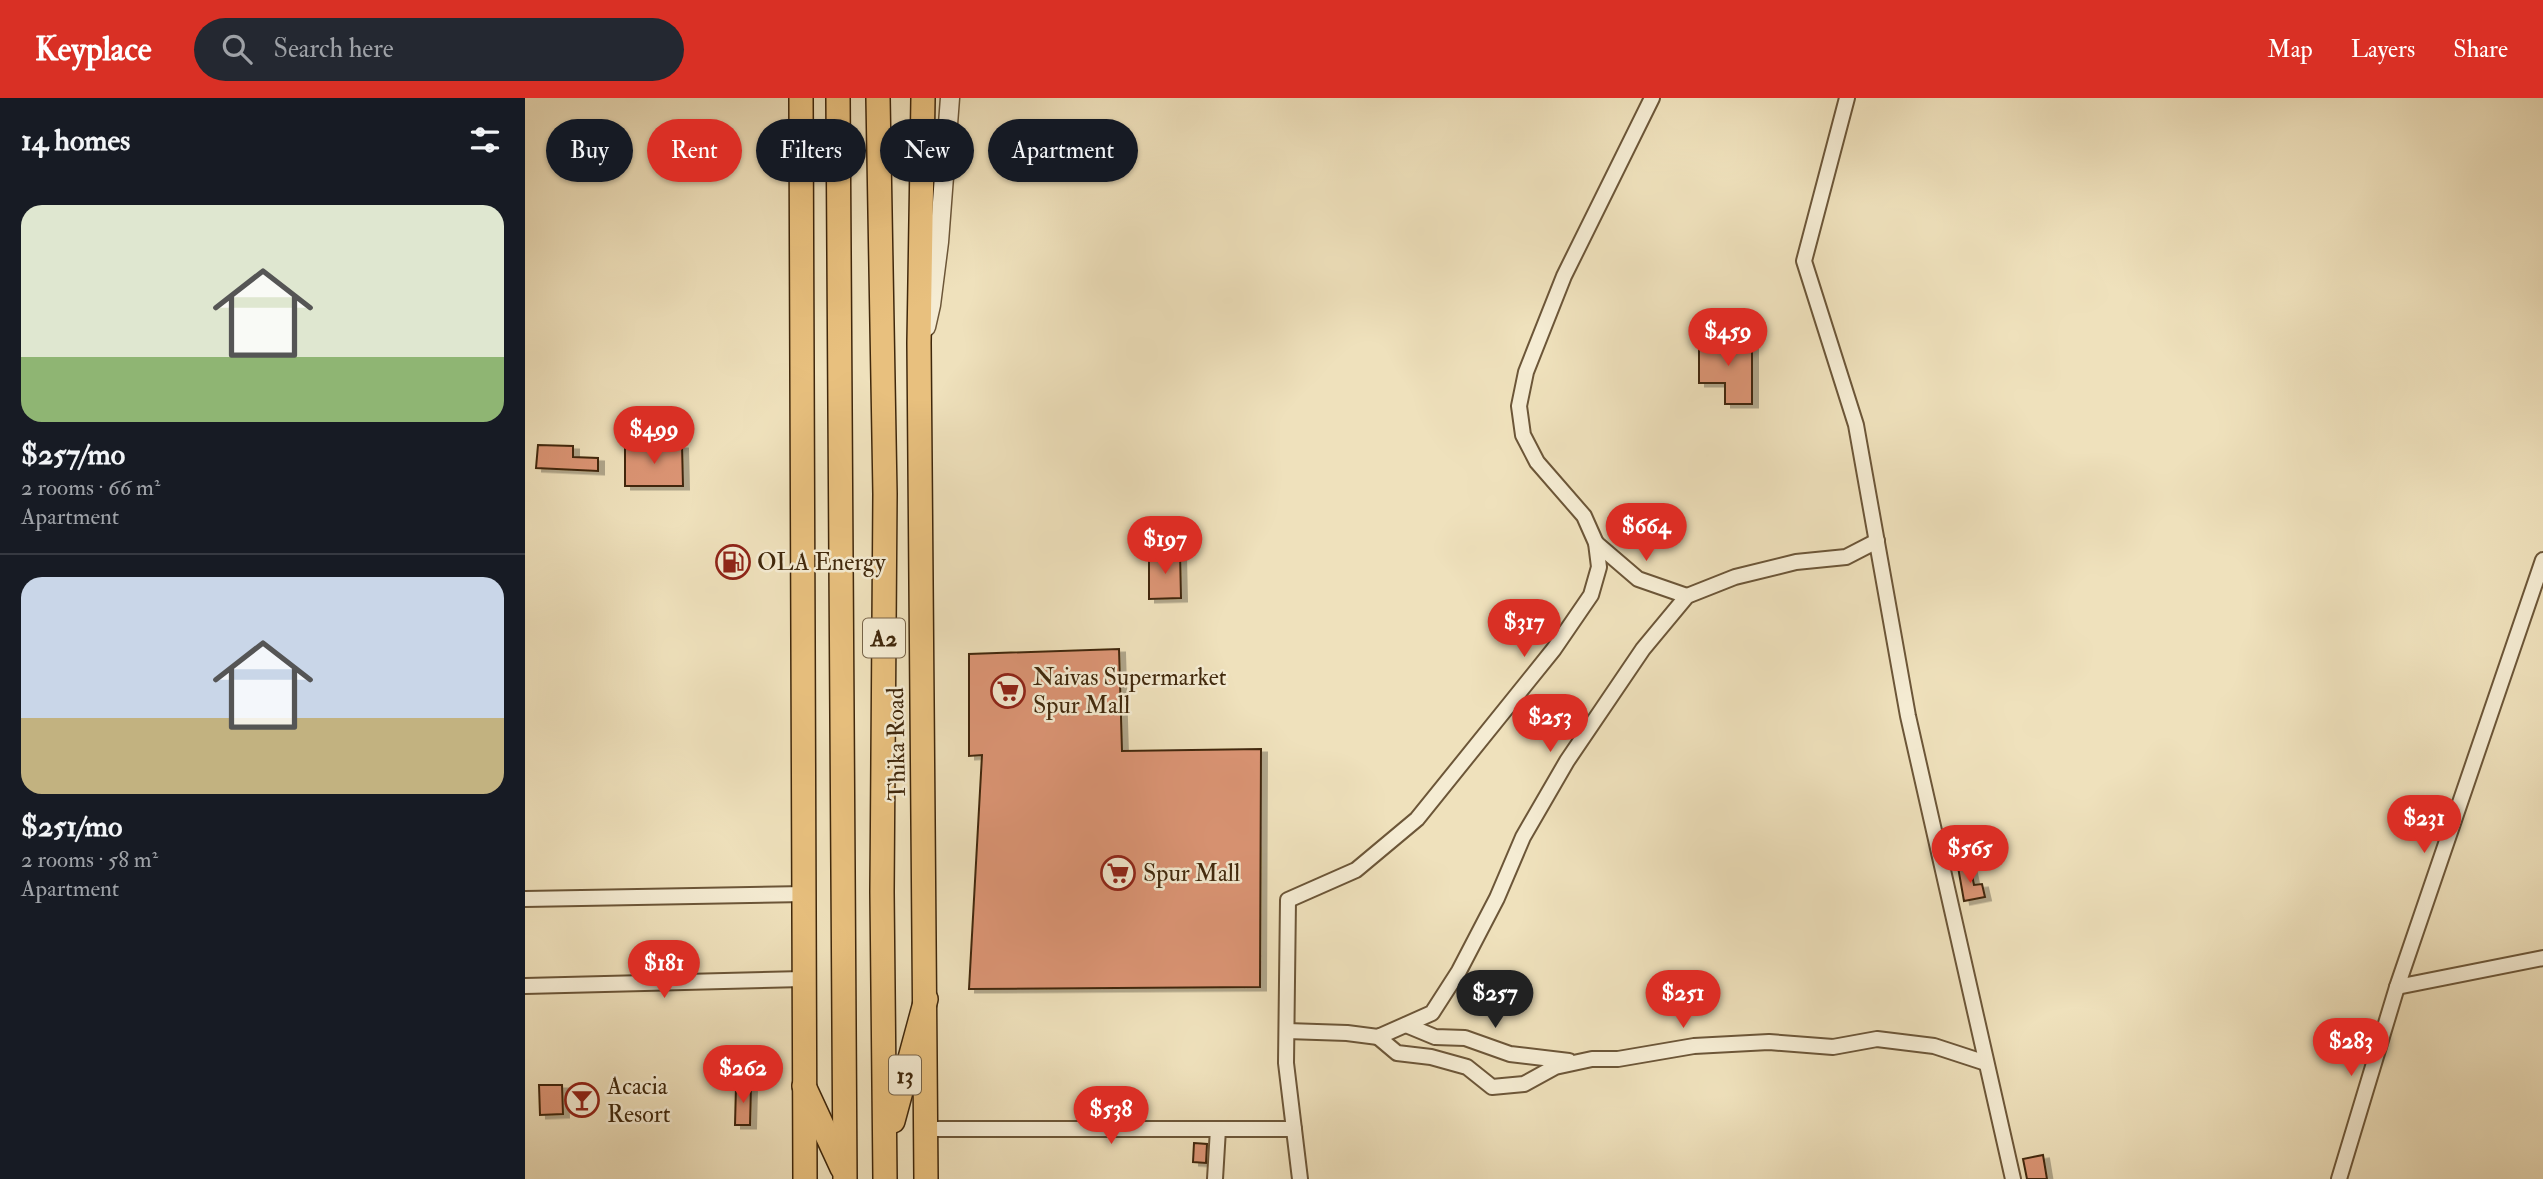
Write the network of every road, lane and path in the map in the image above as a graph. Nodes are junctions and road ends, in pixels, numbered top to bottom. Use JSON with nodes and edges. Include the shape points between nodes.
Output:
{"nodes":[{"id":1,"x":801,"y":98,"type":"edge"},
{"id":2,"x":838,"y":98,"type":"edge"},
{"id":3,"x":878,"y":98,"type":"edge"},
{"id":4,"x":923,"y":98,"type":"edge"},
{"id":5,"x":950,"y":98,"type":"edge"},
{"id":6,"x":1652,"y":98,"type":"edge"},
{"id":7,"x":1847,"y":98,"type":"edge"},
{"id":8,"x":919,"y":344,"type":"junction"},
{"id":9,"x":1877,"y":541,"type":"junction"},
{"id":10,"x":1596,"y":543,"type":"junction"},
{"id":11,"x":2543,"y":560,"type":"edge"},
{"id":12,"x":1687,"y":596,"type":"junction"},
{"id":13,"x":805,"y":894,"type":"junction"},
{"id":14,"x":525,"y":898,"type":"edge"},
{"id":15,"x":2543,"y":958,"type":"edge"},
{"id":16,"x":803,"y":979,"type":"junction"},
{"id":17,"x":525,"y":986,"type":"edge"},
{"id":18,"x":2397,"y":987,"type":"junction"},
{"id":19,"x":926,"y":999,"type":"junction"},
{"id":20,"x":1406,"y":1025,"type":"junction"},
{"id":21,"x":1287,"y":1031,"type":"junction"},
{"id":22,"x":1378,"y":1037,"type":"junction"},
{"id":23,"x":1577,"y":1062,"type":"junction"},
{"id":24,"x":1986,"y":1063,"type":"junction"},
{"id":25,"x":804,"y":1086,"type":"junction"},
{"id":26,"x":927,"y":1129,"type":"junction"},
{"id":27,"x":1218,"y":1129,"type":"junction"},
{"id":28,"x":1294,"y":1129,"type":"junction"},
{"id":29,"x":885,"y":1150,"type":"junction"},
{"id":30,"x":845,"y":1177,"type":"edge"},
{"id":31,"x":804,"y":1179,"type":"edge"},
{"id":32,"x":885,"y":1179,"type":"edge"},
{"id":33,"x":926,"y":1179,"type":"edge"},
{"id":34,"x":1215,"y":1179,"type":"edge"},
{"id":35,"x":1300,"y":1179,"type":"edge"},
{"id":36,"x":2013,"y":1179,"type":"edge"},
{"id":37,"x":2339,"y":1179,"type":"edge"}],
"edges":[{"from":1,"to":13,"type":"main road"},
{"from":2,"to":30,"type":"main road","number":"A2"},
{"from":3,"to":29,"type":"main road","name":"Thika Road","number":"A2","via":[[885,494]]},
{"from":4,"to":8,"type":"main road","name":"Thika Road"},
{"from":5,"to":8,"type":"street","via":[[933,292]]},
{"from":6,"to":10,"type":"street","via":[[1564,276],[1526,372],[1519,406],[1523,435],[1537,462],[1584,516]]},
{"from":7,"to":9,"type":"street","via":[[1804,261],[1856,425]]},
{"from":8,"to":19,"type":"main road","name":"Thika Road"},
{"from":9,"to":12,"type":"street","via":[[1846,557],[1759,571]]},
{"from":9,"to":24,"type":"street","via":[[1909,716]]},
{"from":10,"to":12,"type":"street","via":[[1638,579]]},
{"from":10,"to":21,"type":"street","via":[[1599,567],[1591,595],[1554,649],[1416,819],[1356,870],[1288,900]]},
{"from":11,"to":18,"type":"street"},
{"from":12,"to":20,"type":"street","via":[[1643,649],[1567,761],[1523,837],[1465,959],[1432,1013]]},
{"from":13,"to":14,"type":"street"},
{"from":13,"to":16,"type":"main road"},
{"from":15,"to":18,"type":"street"},
{"from":16,"to":17,"type":"street"},
{"from":16,"to":25,"type":"main road"},
{"from":18,"to":37,"type":"street"},
{"from":19,"to":26,"type":"main road","name":"Thika Road"},
{"from":19,"to":29,"type":"main road","number":"13"},
{"from":20,"to":22,"type":"street"},
{"from":20,"to":23,"type":"street","via":[[1435,1037],[1465,1038],[1510,1054]]},
{"from":21,"to":22,"type":"street"},
{"from":21,"to":28,"type":"street"},
{"from":22,"to":23,"type":"street","via":[[1397,1053],[1467,1067],[1492,1087],[1524,1084]]},
{"from":23,"to":24,"type":"street","via":[[1694,1046],[1769,1042],[1833,1047],[1877,1039],[1934,1046]]},
{"from":24,"to":36,"type":"street"},
{"from":25,"to":30,"type":"main road"},
{"from":25,"to":31,"type":"main road"},
{"from":26,"to":27,"type":"street"},
{"from":26,"to":33,"type":"main road","name":"Thika Road"},
{"from":27,"to":28,"type":"street"},
{"from":27,"to":34,"type":"street"},
{"from":28,"to":35,"type":"street"},
{"from":29,"to":32,"type":"main road","name":"Thika Road","number":"A2"}]}
